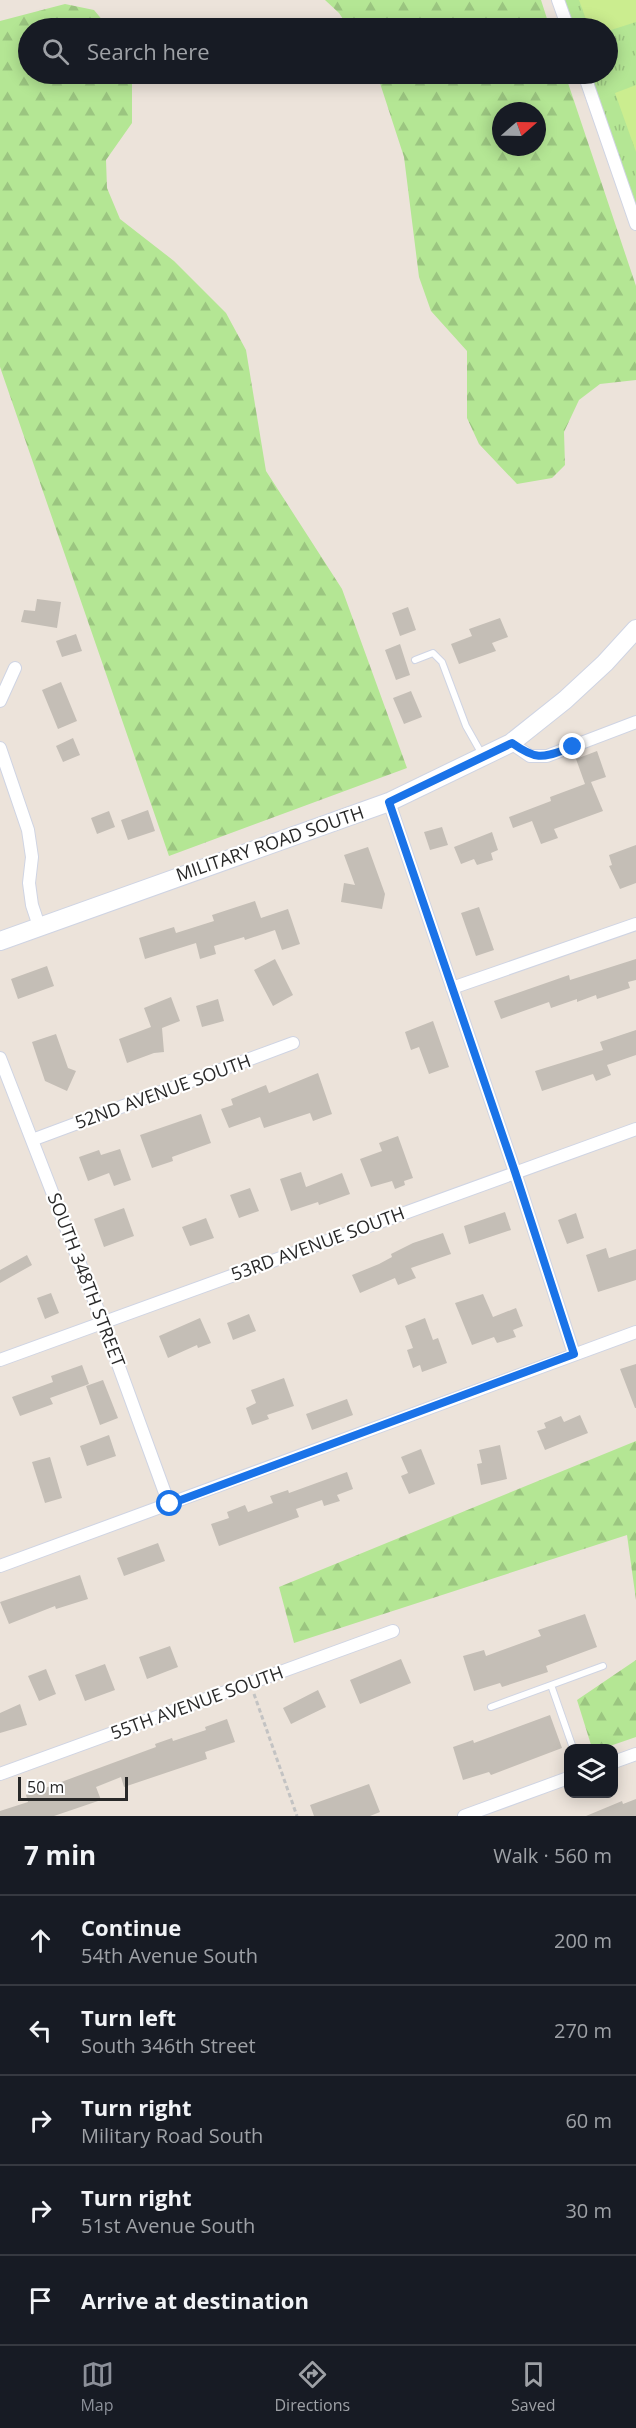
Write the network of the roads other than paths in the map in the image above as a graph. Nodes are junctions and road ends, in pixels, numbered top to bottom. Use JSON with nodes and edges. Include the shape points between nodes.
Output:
{"nodes":[{"id":1,"x":558,"y":0,"type":"edge"},
{"id":2,"x":564,"y":18,"type":"edge"},
{"id":3,"x":587,"y":84,"type":"edge"},
{"id":4,"x":636,"y":225,"type":"edge"},
{"id":5,"x":636,"y":629,"type":"edge"},
{"id":6,"x":416,"y":660,"type":"dead end"},
{"id":7,"x":15,"y":668,"type":"dead end"},
{"id":8,"x":0,"y":700,"type":"edge"},
{"id":9,"x":636,"y":722,"type":"edge"},
{"id":10,"x":512,"y":743,"type":"junction"},
{"id":11,"x":0,"y":748,"type":"edge"},
{"id":12,"x":483,"y":757,"type":"junction"},
{"id":13,"x":389,"y":802,"type":"junction"},
{"id":14,"x":636,"y":924,"type":"edge"},
{"id":15,"x":39,"y":926,"type":"junction"},
{"id":16,"x":0,"y":941,"type":"edge"},
{"id":17,"x":452,"y":988,"type":"junction"},
{"id":18,"x":293,"y":1043,"type":"dead end"},
{"id":19,"x":0,"y":1058,"type":"edge"},
{"id":20,"x":636,"y":1129,"type":"edge"},
{"id":21,"x":32,"y":1140,"type":"junction"},
{"id":22,"x":515,"y":1172,"type":"junction"},
{"id":23,"x":103,"y":1323,"type":"junction"},
{"id":24,"x":636,"y":1332,"type":"edge"},
{"id":25,"x":574,"y":1354,"type":"junction"},
{"id":26,"x":0,"y":1360,"type":"edge"},
{"id":27,"x":170,"y":1504,"type":"junction"},
{"id":28,"x":0,"y":1566,"type":"edge"},
{"id":29,"x":393,"y":1631,"type":"dead end"},
{"id":30,"x":603,"y":1666,"type":"dead end"},
{"id":31,"x":551,"y":1685,"type":"junction"},
{"id":32,"x":491,"y":1707,"type":"dead end"},
{"id":33,"x":571,"y":1744,"type":"edge"},
{"id":34,"x":636,"y":1754,"type":"edge"},
{"id":35,"x":618,"y":1761,"type":"edge"},
{"id":36,"x":0,"y":1774,"type":"edge"},
{"id":37,"x":564,"y":1779,"type":"edge"},
{"id":38,"x":464,"y":1816,"type":"edge"}],
"edges":[{"from":1,"to":2,"type":"street"},
{"from":3,"to":4,"type":"street"},
{"from":5,"to":10,"type":"main road","name":"MILITARY ROAD SOUTH","via":[[573,693]]},
{"from":6,"to":12,"type":"lane","via":[[433,653],[442,662],[465,726]]},
{"from":7,"to":8,"type":"street"},
{"from":9,"to":10,"type":"street","via":[[547,756],[530,756]]},
{"from":10,"to":12,"type":"main road","name":"MILITARY ROAD SOUTH"},
{"from":11,"to":15,"type":"street","via":[[28,830],[33,857],[29,883]]},
{"from":12,"to":13,"type":"main road","name":"MILITARY ROAD SOUTH"},
{"from":13,"to":15,"type":"main road","name":"MILITARY ROAD SOUTH"},
{"from":13,"to":17,"type":"street"},
{"from":14,"to":17,"type":"street"},
{"from":15,"to":16,"type":"main road","name":"MILITARY ROAD SOUTH"},
{"from":17,"to":22,"type":"street"},
{"from":18,"to":21,"type":"street","name":"52ND AVENUE SOUTH"},
{"from":19,"to":21,"type":"street","name":"SOUTH 348TH STREET"},
{"from":20,"to":22,"type":"street","name":"53RD AVENUE SOUTH"},
{"from":21,"to":23,"type":"street","name":"SOUTH 348TH STREET"},
{"from":22,"to":23,"type":"street","name":"53RD AVENUE SOUTH"},
{"from":22,"to":25,"type":"street"},
{"from":23,"to":26,"type":"street","name":"53RD AVENUE SOUTH"},
{"from":23,"to":27,"type":"street","name":"SOUTH 348TH STREET"},
{"from":24,"to":25,"type":"street"},
{"from":25,"to":27,"type":"street"},
{"from":27,"to":28,"type":"street"},
{"from":29,"to":36,"type":"street","name":"55TH AVENUE SOUTH"},
{"from":30,"to":31,"type":"lane"},
{"from":31,"to":32,"type":"lane"},
{"from":31,"to":33,"type":"lane"},
{"from":34,"to":35,"type":"street"},
{"from":37,"to":38,"type":"street"}]}
